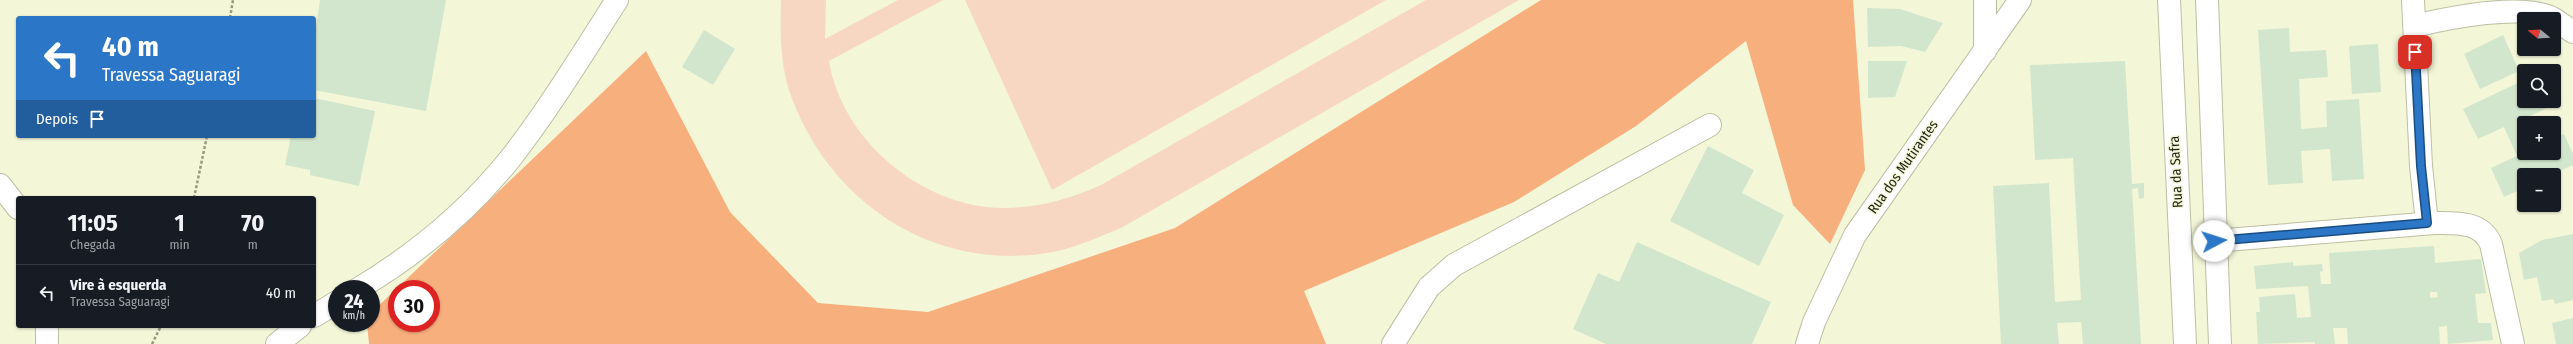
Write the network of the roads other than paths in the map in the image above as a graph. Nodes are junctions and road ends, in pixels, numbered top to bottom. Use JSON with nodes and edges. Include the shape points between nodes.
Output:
{"nodes":[{"id":1,"x":617,"y":0,"type":"edge"},
{"id":2,"x":1985,"y":0,"type":"edge"},
{"id":3,"x":2020,"y":0,"type":"edge"},
{"id":4,"x":2169,"y":0,"type":"edge"},
{"id":5,"x":2207,"y":0,"type":"edge"},
{"id":6,"x":2414,"y":0,"type":"edge"},
{"id":7,"x":2530,"y":12,"type":"edge"},
{"id":8,"x":2561,"y":24,"type":"edge"},
{"id":9,"x":2414,"y":26,"type":"junction"},
{"id":10,"x":2573,"y":32,"type":"edge"},
{"id":11,"x":1985,"y":51,"type":"junction"},
{"id":12,"x":1710,"y":125,"type":"dead end"},
{"id":13,"x":0,"y":185,"type":"edge"},
{"id":14,"x":16,"y":205,"type":"edge"},
{"id":15,"x":2427,"y":223,"type":"junction"},
{"id":16,"x":2214,"y":241,"type":"junction"},
{"id":17,"x":372,"y":280,"type":"edge"},
{"id":18,"x":328,"y":307,"type":"edge"},
{"id":19,"x":316,"y":315,"type":"edge"},
{"id":20,"x":47,"y":328,"type":"edge"},
{"id":21,"x":297,"y":328,"type":"edge"},
{"id":22,"x":47,"y":344,"type":"edge"},
{"id":23,"x":277,"y":344,"type":"edge"},
{"id":24,"x":1393,"y":344,"type":"edge"},
{"id":25,"x":1807,"y":344,"type":"edge"},
{"id":26,"x":2185,"y":344,"type":"edge"},
{"id":27,"x":2220,"y":344,"type":"edge"},
{"id":28,"x":2513,"y":344,"type":"edge"}],
"edges":[{"from":1,"to":17,"type":"street","via":[[510,159],[465,208],[421,247]]},
{"from":2,"to":11,"type":"street"},
{"from":3,"to":11,"type":"street","name":"Rua dos Mutirantes"},
{"from":4,"to":26,"type":"street","name":"Rua da Safra"},
{"from":5,"to":16,"type":"street"},
{"from":6,"to":9,"type":"street"},
{"from":7,"to":9,"type":"street","via":[[2518,10]]},
{"from":8,"to":10,"type":"street"},
{"from":9,"to":15,"type":"street","via":[[2421,166]]},
{"from":11,"to":25,"type":"street","name":"Rua dos Mutirantes","via":[[1855,235],[1814,322]]},
{"from":12,"to":24,"type":"street","via":[[1454,265],[1429,287]]},
{"from":13,"to":14,"type":"street"},
{"from":15,"to":16,"type":"street"},
{"from":15,"to":28,"type":"street","via":[[2464,224],[2482,229],[2487,234],[2492,244]]},
{"from":16,"to":27,"type":"street"},
{"from":18,"to":19,"type":"street"},
{"from":20,"to":22,"type":"street"},
{"from":21,"to":23,"type":"street"}]}
